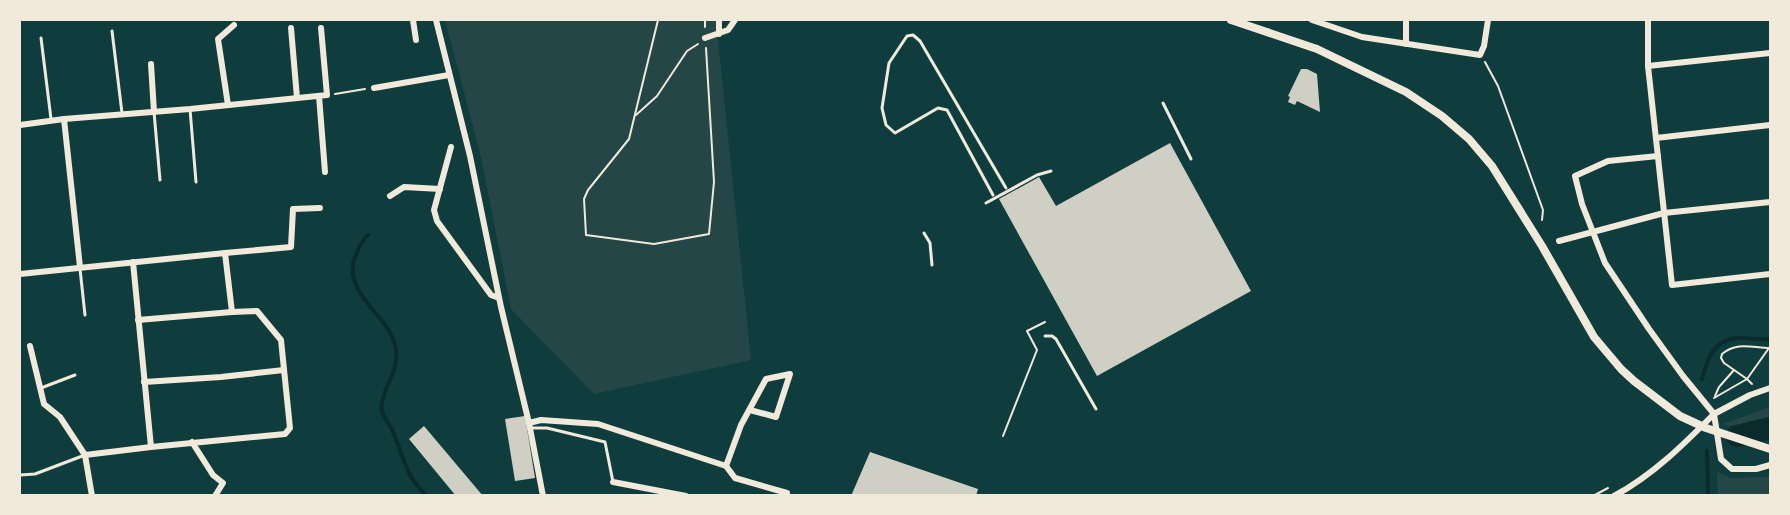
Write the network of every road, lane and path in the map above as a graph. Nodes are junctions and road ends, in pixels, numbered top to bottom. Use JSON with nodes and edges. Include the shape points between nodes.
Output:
{"nodes":[{"id":1,"x":413,"y":20,"type":"edge"},
{"id":2,"x":436,"y":20,"type":"edge"},
{"id":3,"x":658,"y":20,"type":"edge"},
{"id":4,"x":705,"y":20,"type":"edge"},
{"id":5,"x":720,"y":20,"type":"edge"},
{"id":6,"x":735,"y":20,"type":"edge"},
{"id":7,"x":1231,"y":20,"type":"edge"},
{"id":8,"x":1312,"y":20,"type":"edge"},
{"id":9,"x":1406,"y":20,"type":"edge"},
{"id":10,"x":1488,"y":20,"type":"edge"},
{"id":11,"x":1648,"y":20,"type":"edge"},
{"id":12,"x":1249,"y":23,"type":"edge"},
{"id":13,"x":234,"y":25,"type":"dead end"},
{"id":14,"x":291,"y":28,"type":"dead end"},
{"id":15,"x":321,"y":28,"type":"dead end"},
{"id":16,"x":112,"y":32,"type":"dead end"},
{"id":17,"x":719,"y":34,"type":"junction"},
{"id":18,"x":41,"y":38,"type":"dead end"},
{"id":19,"x":705,"y":38,"type":"junction"},
{"id":20,"x":416,"y":40,"type":"dead end"},
{"id":21,"x":1406,"y":44,"type":"junction"},
{"id":22,"x":1770,"y":53,"type":"edge"},
{"id":23,"x":1479,"y":55,"type":"junction"},
{"id":24,"x":151,"y":64,"type":"dead end"},
{"id":25,"x":1648,"y":66,"type":"junction"},
{"id":26,"x":449,"y":75,"type":"junction"},
{"id":27,"x":374,"y":88,"type":"joint"},
{"id":28,"x":327,"y":95,"type":"junction"},
{"id":29,"x":319,"y":96,"type":"junction"},
{"id":30,"x":297,"y":98,"type":"junction"},
{"id":31,"x":1163,"y":103,"type":"dead end"},
{"id":32,"x":228,"y":105,"type":"junction"},
{"id":33,"x":190,"y":109,"type":"junction"},
{"id":34,"x":154,"y":112,"type":"junction"},
{"id":35,"x":123,"y":115,"type":"junction"},
{"id":36,"x":636,"y":115,"type":"junction"},
{"id":37,"x":64,"y":119,"type":"junction"},
{"id":38,"x":52,"y":121,"type":"junction"},
{"id":39,"x":20,"y":125,"type":"edge"},
{"id":40,"x":1770,"y":125,"type":"edge"},
{"id":41,"x":1656,"y":138,"type":"junction"},
{"id":42,"x":451,"y":147,"type":"dead end"},
{"id":43,"x":1658,"y":156,"type":"junction"},
{"id":44,"x":1191,"y":159,"type":"dead end"},
{"id":45,"x":1051,"y":171,"type":"dead end"},
{"id":46,"x":325,"y":172,"type":"dead end"},
{"id":47,"x":160,"y":180,"type":"dead end"},
{"id":48,"x":196,"y":183,"type":"dead end"},
{"id":49,"x":1006,"y":188,"type":"dead end"},
{"id":50,"x":440,"y":189,"type":"junction"},
{"id":51,"x":993,"y":195,"type":"dead end"},
{"id":52,"x":390,"y":196,"type":"dead end"},
{"id":53,"x":1770,"y":202,"type":"edge"},
{"id":54,"x":986,"y":203,"type":"dead end"},
{"id":55,"x":320,"y":208,"type":"dead end"},
{"id":56,"x":1664,"y":213,"type":"junction"},
{"id":57,"x":1542,"y":220,"type":"dead end"},
{"id":58,"x":1593,"y":232,"type":"junction"},
{"id":59,"x":924,"y":233,"type":"dead end"},
{"id":60,"x":1559,"y":241,"type":"dead end"},
{"id":61,"x":225,"y":253,"type":"junction"},
{"id":62,"x":133,"y":262,"type":"junction"},
{"id":63,"x":932,"y":265,"type":"dead end"},
{"id":64,"x":80,"y":267,"type":"junction"},
{"id":65,"x":20,"y":274,"type":"edge"},
{"id":66,"x":1770,"y":274,"type":"edge"},
{"id":67,"x":499,"y":298,"type":"junction"},
{"id":68,"x":232,"y":312,"type":"junction"},
{"id":69,"x":86,"y":315,"type":"dead end"},
{"id":70,"x":138,"y":320,"type":"junction"},
{"id":71,"x":1045,"y":322,"type":"dead end"},
{"id":72,"x":1045,"y":336,"type":"dead end"},
{"id":73,"x":30,"y":346,"type":"dead end"},
{"id":74,"x":1770,"y":348,"type":"edge"},
{"id":75,"x":284,"y":370,"type":"junction"},
{"id":76,"x":1734,"y":370,"type":"junction"},
{"id":77,"x":75,"y":375,"type":"dead end"},
{"id":78,"x":1747,"y":379,"type":"junction"},
{"id":79,"x":144,"y":382,"type":"junction"},
{"id":80,"x":41,"y":388,"type":"junction"},
{"id":81,"x":1770,"y":388,"type":"edge"},
{"id":82,"x":1715,"y":396,"type":"junction"},
{"id":83,"x":1712,"y":400,"type":"dead end"},
{"id":84,"x":1096,"y":409,"type":"dead end"},
{"id":85,"x":750,"y":410,"type":"junction"},
{"id":86,"x":1714,"y":414,"type":"junction"},
{"id":87,"x":529,"y":425,"type":"junction"},
{"id":88,"x":1003,"y":436,"type":"dead end"},
{"id":89,"x":192,"y":442,"type":"junction"},
{"id":90,"x":151,"y":447,"type":"junction"},
{"id":91,"x":1770,"y":449,"type":"edge"},
{"id":92,"x":85,"y":455,"type":"junction"},
{"id":93,"x":1770,"y":465,"type":"edge"},
{"id":94,"x":726,"y":466,"type":"junction"},
{"id":95,"x":20,"y":475,"type":"edge"},
{"id":96,"x":613,"y":482,"type":"joint"},
{"id":97,"x":1609,"y":488,"type":"dead end"},
{"id":98,"x":787,"y":493,"type":"dead end"},
{"id":99,"x":670,"y":494,"type":"edge"},
{"id":100,"x":92,"y":495,"type":"edge"},
{"id":101,"x":215,"y":495,"type":"edge"},
{"id":102,"x":543,"y":495,"type":"edge"},
{"id":103,"x":686,"y":495,"type":"edge"},
{"id":104,"x":1593,"y":495,"type":"edge"},
{"id":105,"x":1614,"y":495,"type":"edge"}],
"edges":[{"from":1,"to":20,"type":"street"},
{"from":2,"to":26,"type":"street"},
{"from":3,"to":36,"type":"path"},
{"from":4,"to":19,"type":"path"},
{"from":5,"to":17,"type":"street"},
{"from":6,"to":17,"type":"street"},
{"from":7,"to":12,"type":"street"},
{"from":8,"to":21,"type":"street","via":[[1362,37]]},
{"from":9,"to":21,"type":"street"},
{"from":10,"to":23,"type":"street"},
{"from":11,"to":25,"type":"street"},
{"from":12,"to":91,"type":"street","via":[[1406,92],[1442,116],[1492,166],[1594,337],[1621,369],[1680,416]]},
{"from":13,"to":32,"type":"street","via":[[218,39]]},
{"from":14,"to":30,"type":"street"},
{"from":15,"to":28,"type":"street"},
{"from":16,"to":35,"type":"lane"},
{"from":17,"to":19,"type":"street"},
{"from":18,"to":38,"type":"lane"},
{"from":19,"to":36,"type":"path","via":[[687,51],[657,96]]},
{"from":19,"to":36,"type":"path","via":[[714,182],[709,234],[654,244],[585,235],[584,199],[629,140]]},
{"from":21,"to":23,"type":"street"},
{"from":22,"to":25,"type":"street"},
{"from":23,"to":57,"type":"path","via":[[1498,86],[1543,210]]},
{"from":24,"to":34,"type":"street"},
{"from":25,"to":41,"type":"street"},
{"from":26,"to":27,"type":"street"},
{"from":26,"to":67,"type":"street"},
{"from":27,"to":28,"type":"path"},
{"from":28,"to":29,"type":"street"},
{"from":29,"to":30,"type":"street"},
{"from":29,"to":46,"type":"street"},
{"from":30,"to":32,"type":"street"},
{"from":31,"to":44,"type":"lane"},
{"from":32,"to":33,"type":"street"},
{"from":33,"to":34,"type":"street"},
{"from":33,"to":48,"type":"lane"},
{"from":34,"to":35,"type":"street"},
{"from":34,"to":47,"type":"lane"},
{"from":35,"to":37,"type":"street"},
{"from":37,"to":38,"type":"street"},
{"from":37,"to":64,"type":"street"},
{"from":38,"to":39,"type":"street"},
{"from":40,"to":41,"type":"street"},
{"from":41,"to":43,"type":"street"},
{"from":42,"to":50,"type":"street"},
{"from":43,"to":56,"type":"street"},
{"from":43,"to":58,"type":"street","via":[[1608,161],[1575,176]]},
{"from":45,"to":54,"type":"lane"},
{"from":49,"to":51,"type":"lane","via":[[920,41],[914,35],[907,36],[889,63],[882,108],[886,125],[895,133],[938,108],[946,110]]},
{"from":50,"to":52,"type":"street","via":[[404,187]]},
{"from":50,"to":67,"type":"street","via":[[434,210],[437,221],[491,295]]},
{"from":53,"to":56,"type":"street"},
{"from":55,"to":61,"type":"street","via":[[293,209],[291,247]]},
{"from":56,"to":58,"type":"street"},
{"from":56,"to":66,"type":"street","via":[[1672,285]]},
{"from":58,"to":60,"type":"street"},
{"from":58,"to":86,"type":"street","via":[[1605,263],[1631,303]]},
{"from":59,"to":63,"type":"lane","via":[[930,243]]},
{"from":61,"to":62,"type":"street"},
{"from":61,"to":68,"type":"street"},
{"from":62,"to":64,"type":"street"},
{"from":62,"to":70,"type":"street"},
{"from":64,"to":65,"type":"street"},
{"from":64,"to":69,"type":"lane"},
{"from":67,"to":87,"type":"street"},
{"from":68,"to":70,"type":"street"},
{"from":68,"to":75,"type":"street","via":[[257,311],[281,340]]},
{"from":70,"to":79,"type":"street"},
{"from":71,"to":88,"type":"path","via":[[1027,331],[1037,350]]},
{"from":72,"to":84,"type":"lane","via":[[1056,339]]},
{"from":73,"to":80,"type":"street"},
{"from":74,"to":76,"type":"path","via":[[1743,345],[1726,350],[1721,358]]},
{"from":74,"to":78,"type":"path"},
{"from":75,"to":79,"type":"street"},
{"from":75,"to":89,"type":"street","via":[[290,428],[285,434]]},
{"from":76,"to":78,"type":"path"},
{"from":76,"to":82,"type":"path"},
{"from":77,"to":80,"type":"lane"},
{"from":78,"to":82,"type":"path"},
{"from":79,"to":90,"type":"street"},
{"from":80,"to":92,"type":"street","via":[[44,404],[60,417]]},
{"from":81,"to":86,"type":"street"},
{"from":82,"to":83,"type":"path"},
{"from":85,"to":85,"type":"street","via":[[766,379],[790,374],[776,417]]},
{"from":85,"to":94,"type":"street"},
{"from":86,"to":93,"type":"street","via":[[1721,459],[1726,464],[1732,469]]},
{"from":86,"to":105,"type":"street","via":[[1660,466]]},
{"from":87,"to":94,"type":"street","via":[[541,420],[598,424]]},
{"from":87,"to":96,"type":"lane","via":[[605,442]]},
{"from":87,"to":102,"type":"street"},
{"from":89,"to":90,"type":"street"},
{"from":89,"to":101,"type":"street","via":[[213,475],[224,483]]},
{"from":90,"to":92,"type":"street"},
{"from":92,"to":95,"type":"lane","via":[[34,474]]},
{"from":92,"to":100,"type":"street"},
{"from":94,"to":98,"type":"street","via":[[735,478]]},
{"from":96,"to":99,"type":"street"},
{"from":97,"to":104,"type":"path"},
{"from":99,"to":103,"type":"street"}]}
